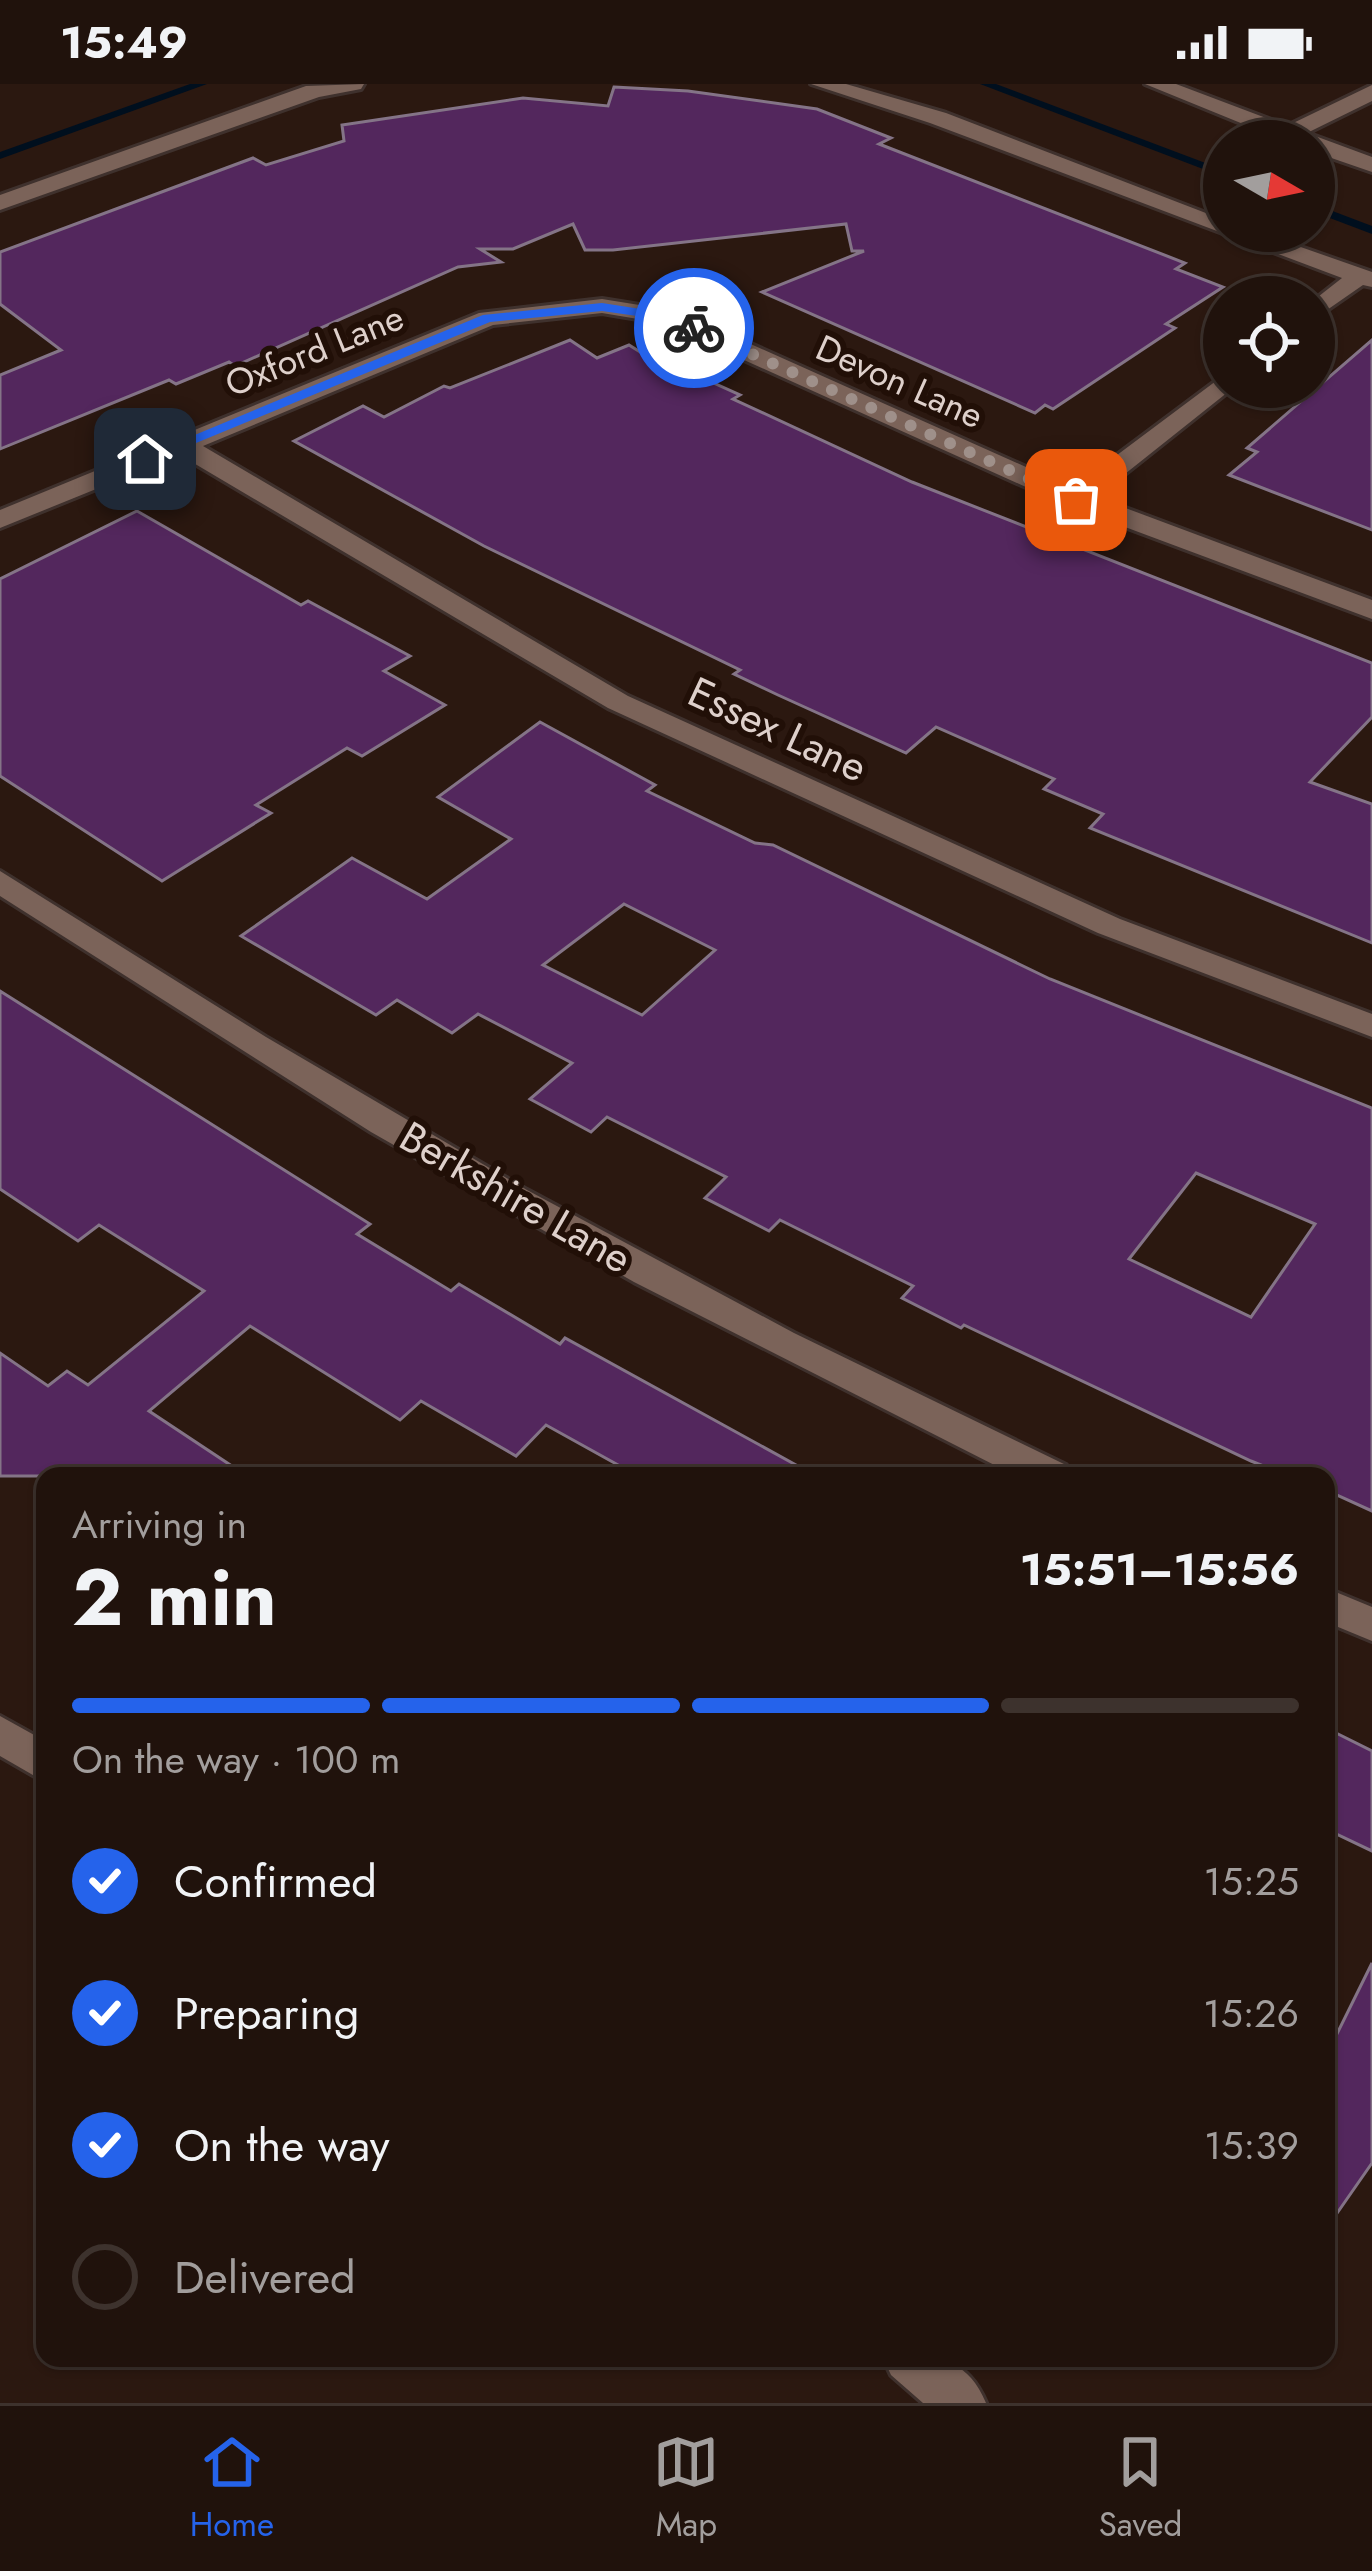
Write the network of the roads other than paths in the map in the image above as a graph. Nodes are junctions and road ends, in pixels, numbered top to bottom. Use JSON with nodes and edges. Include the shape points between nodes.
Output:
{"nodes":[{"id":1,"x":352,"y":84,"type":"edge"},
{"id":2,"x":822,"y":84,"type":"edge"},
{"id":3,"x":1156,"y":84,"type":"edge"},
{"id":4,"x":1372,"y":92,"type":"edge"},
{"id":5,"x":1250,"y":120,"type":"edge"},
{"id":6,"x":1332,"y":120,"type":"edge"},
{"id":7,"x":1335,"y":152,"type":"edge"},
{"id":8,"x":1372,"y":165,"type":"edge"},
{"id":9,"x":0,"y":203,"type":"edge"},
{"id":10,"x":1203,"y":220,"type":"edge"},
{"id":11,"x":1291,"y":252,"type":"edge"},
{"id":12,"x":1366,"y":278,"type":"edge"},
{"id":13,"x":1335,"y":298,"type":"edge"},
{"id":14,"x":668,"y":316,"type":"joint"},
{"id":15,"x":1203,"y":400,"type":"edge"},
{"id":16,"x":181,"y":444,"type":"junction"},
{"id":17,"x":1076,"y":500,"type":"junction"},
{"id":18,"x":0,"y":520,"type":"edge"},
{"id":19,"x":1372,"y":610,"type":"edge"},
{"id":20,"x":0,"y":881,"type":"edge"},
{"id":21,"x":1372,"y":1026,"type":"edge"},
{"id":22,"x":1034,"y":1467,"type":"edge"},
{"id":23,"x":1335,"y":1608,"type":"edge"},
{"id":24,"x":1372,"y":1625,"type":"edge"},
{"id":25,"x":0,"y":1733,"type":"edge"},
{"id":26,"x":36,"y":1758,"type":"edge"},
{"id":27,"x":919,"y":2367,"type":"edge"},
{"id":28,"x":961,"y":2403,"type":"edge"}],
"edges":[{"from":1,"to":9,"type":"street"},
{"from":2,"to":10,"type":"street","via":[[938,118]]},
{"from":3,"to":5,"type":"street"},
{"from":4,"to":6,"type":"street"},
{"from":7,"to":8,"type":"street"},
{"from":11,"to":12,"type":"street"},
{"from":12,"to":13,"type":"street"},
{"from":14,"to":16,"type":"street","name":"Oxford Lane","via":[[602,307],[488,318]]},
{"from":14,"to":17,"type":"street","name":"Devon Lane"},
{"from":15,"to":17,"type":"street"},
{"from":16,"to":18,"type":"street","name":"Oxford Lane"},
{"from":16,"to":21,"type":"street","name":"Essex Lane","via":[[618,702],[1109,926]]},
{"from":17,"to":19,"type":"street","name":"Devon Lane"},
{"from":20,"to":22,"type":"street","name":"Berkshire Lane","via":[[170,995],[673,1289]]},
{"from":23,"to":24,"type":"street"},
{"from":25,"to":26,"type":"street"},
{"from":27,"to":28,"type":"street"}]}
